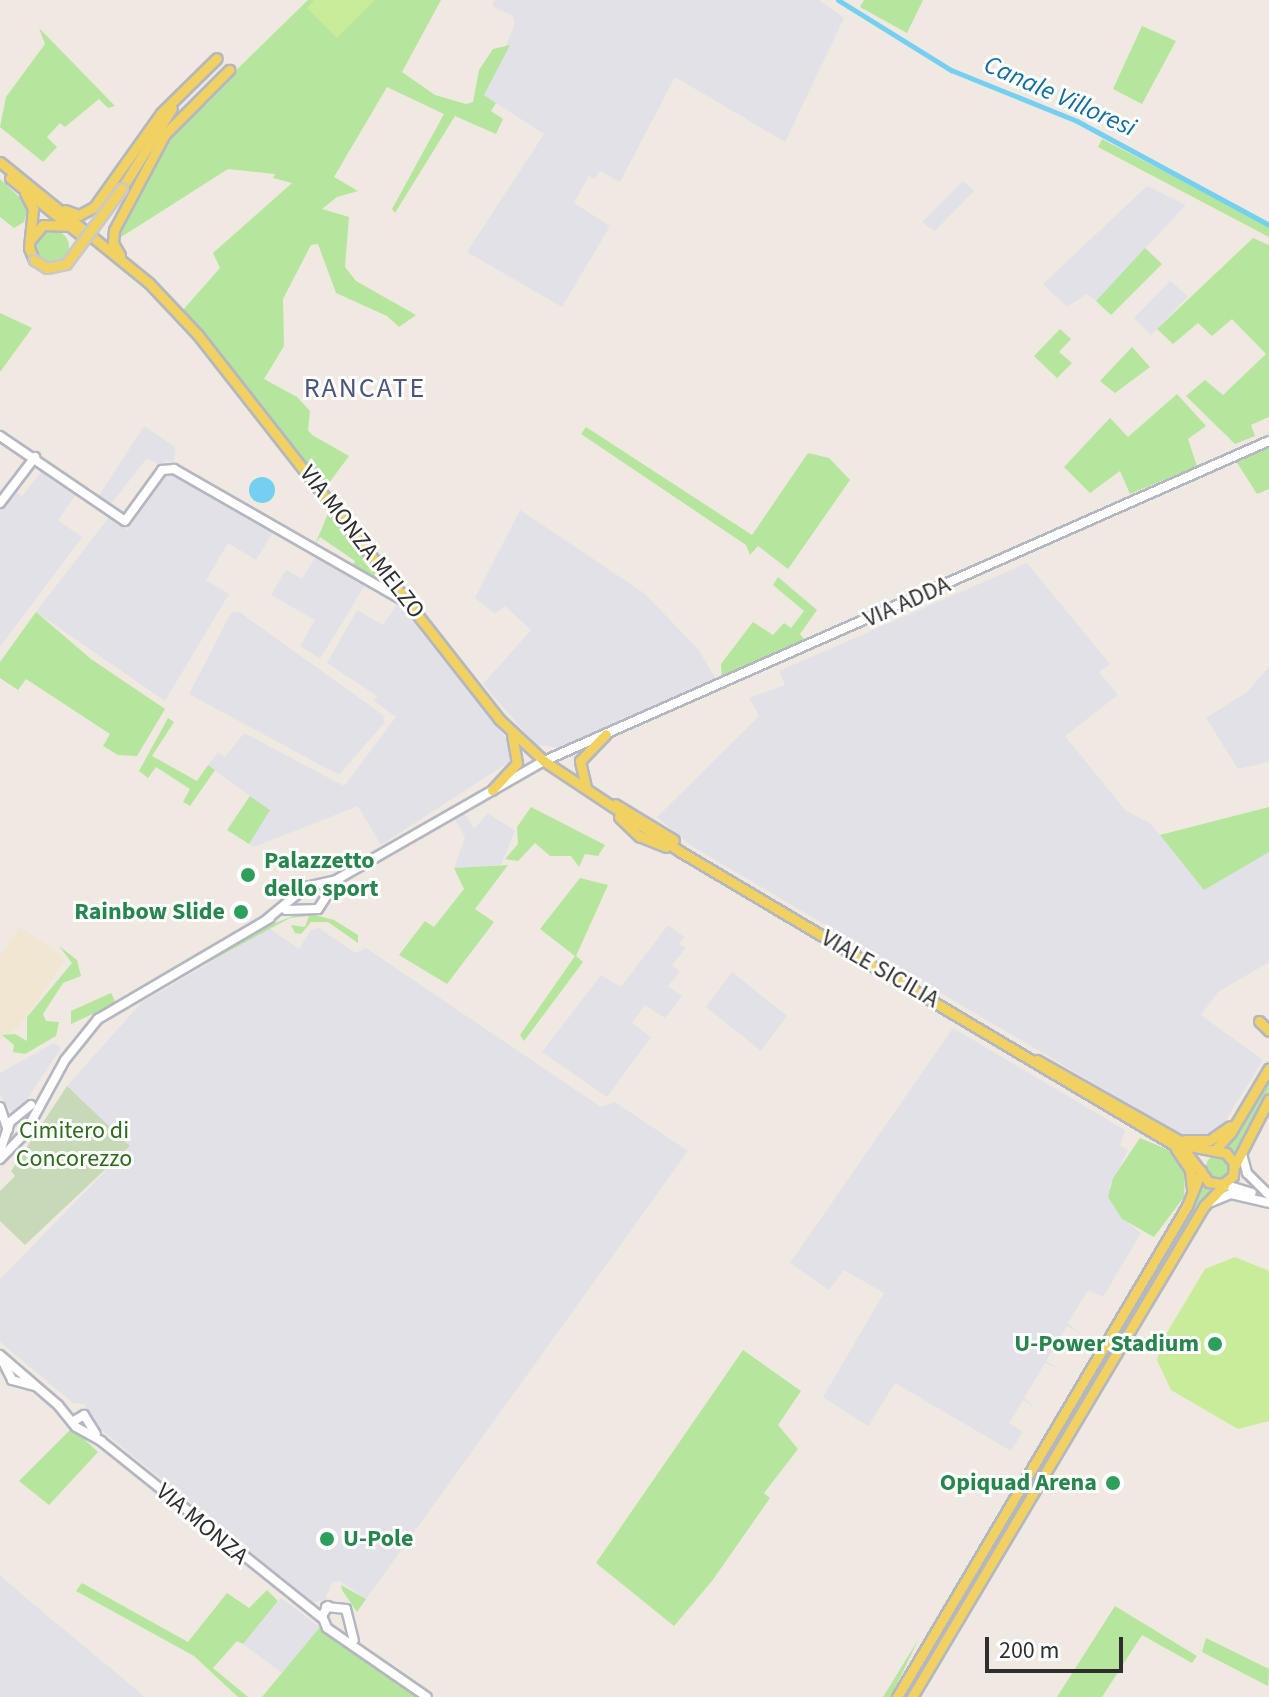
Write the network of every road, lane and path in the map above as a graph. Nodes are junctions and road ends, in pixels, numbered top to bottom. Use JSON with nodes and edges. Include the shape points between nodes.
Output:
{"nodes":[{"id":1,"x":217,"y":58,"type":"dead end"},
{"id":2,"x":229,"y":70,"type":"dead end"},
{"id":3,"x":183,"y":92,"type":"junction"},
{"id":4,"x":189,"y":106,"type":"junction"},
{"id":5,"x":152,"y":140,"type":"junction"},
{"id":6,"x":0,"y":162,"type":"edge"},
{"id":7,"x":0,"y":170,"type":"edge"},
{"id":8,"x":18,"y":184,"type":"junction"},
{"id":9,"x":48,"y":200,"type":"junction"},
{"id":10,"x":77,"y":232,"type":"junction"},
{"id":11,"x":29,"y":245,"type":"junction"},
{"id":12,"x":152,"y":285,"type":"junction"},
{"id":13,"x":184,"y":321,"type":"junction"},
{"id":14,"x":0,"y":436,"type":"edge"},
{"id":15,"x":1269,"y":441,"type":"edge"},
{"id":16,"x":35,"y":457,"type":"junction"},
{"id":17,"x":0,"y":503,"type":"edge"},
{"id":18,"x":410,"y":604,"type":"junction"},
{"id":19,"x":511,"y":732,"type":"junction"},
{"id":20,"x":606,"y":734,"type":"junction"},
{"id":21,"x":544,"y":761,"type":"junction"},
{"id":22,"x":492,"y":790,"type":"junction"},
{"id":23,"x":588,"y":790,"type":"junction"},
{"id":24,"x":599,"y":797,"type":"junction"},
{"id":25,"x":645,"y":831,"type":"junction"},
{"id":26,"x":725,"y":877,"type":"junction"},
{"id":27,"x":336,"y":880,"type":"junction"},
{"id":28,"x":317,"y":886,"type":"junction"},
{"id":29,"x":300,"y":895,"type":"junction"},
{"id":30,"x":325,"y":899,"type":"junction"},
{"id":31,"x":307,"y":909,"type":"junction"},
{"id":32,"x":266,"y":920,"type":"junction"},
{"id":33,"x":1259,"y":1021,"type":"dead end"},
{"id":34,"x":1269,"y":1031,"type":"edge"},
{"id":35,"x":65,"y":1060,"type":"junction"},
{"id":36,"x":1037,"y":1060,"type":"junction"},
{"id":37,"x":1269,"y":1068,"type":"edge"},
{"id":38,"x":1269,"y":1099,"type":"edge"},
{"id":39,"x":0,"y":1105,"type":"edge"},
{"id":40,"x":1245,"y":1108,"type":"junction"},
{"id":41,"x":1259,"y":1115,"type":"junction"},
{"id":42,"x":17,"y":1118,"type":"junction"},
{"id":43,"x":1156,"y":1126,"type":"junction"},
{"id":44,"x":8,"y":1129,"type":"junction"},
{"id":45,"x":24,"y":1133,"type":"junction"},
{"id":46,"x":1164,"y":1139,"type":"junction"},
{"id":47,"x":0,"y":1151,"type":"edge"},
{"id":48,"x":1213,"y":1152,"type":"junction"},
{"id":49,"x":0,"y":1159,"type":"edge"},
{"id":50,"x":1235,"y":1166,"type":"junction"},
{"id":51,"x":1201,"y":1170,"type":"junction"},
{"id":52,"x":1224,"y":1184,"type":"junction"},
{"id":53,"x":1269,"y":1195,"type":"edge"},
{"id":54,"x":1269,"y":1203,"type":"edge"},
{"id":55,"x":1187,"y":1206,"type":"junction"},
{"id":56,"x":1199,"y":1214,"type":"junction"},
{"id":57,"x":0,"y":1357,"type":"edge"},
{"id":58,"x":20,"y":1374,"type":"junction"},
{"id":59,"x":76,"y":1422,"type":"junction"},
{"id":60,"x":101,"y":1441,"type":"junction"},
{"id":61,"x":304,"y":1606,"type":"junction"},
{"id":62,"x":328,"y":1606,"type":"junction"},
{"id":63,"x":322,"y":1618,"type":"junction"},
{"id":64,"x":348,"y":1622,"type":"junction"},
{"id":65,"x":336,"y":1631,"type":"junction"},
{"id":66,"x":369,"y":1654,"type":"junction"},
{"id":67,"x":427,"y":1697,"type":"edge"},
{"id":68,"x":897,"y":1697,"type":"edge"},
{"id":69,"x":912,"y":1697,"type":"edge"}],
"edges":[{"from":1,"to":3,"type":"main road"},
{"from":2,"to":4,"type":"main road"},
{"from":3,"to":5,"type":"main road"},
{"from":3,"to":9,"type":"main road","via":[[161,113],[93,208],[74,215]]},
{"from":4,"to":5,"type":"main road"},
{"from":4,"to":12,"type":"main road","via":[[165,134],[113,233],[116,250]]},
{"from":5,"to":11,"type":"main road","bridge":true,"via":[[66,264],[47,268],[34,260]]},
{"from":6,"to":9,"type":"main road"},
{"from":7,"to":8,"type":"main road"},
{"from":8,"to":10,"type":"main road"},
{"from":8,"to":11,"type":"main road","via":[[33,209]]},
{"from":9,"to":12,"type":"main road"},
{"from":10,"to":11,"type":"main road","via":[[46,224]]},
{"from":10,"to":13,"type":"main road"},
{"from":12,"to":13,"type":"main road"},
{"from":13,"to":18,"type":"main road","name":"VIA MONZA MELZO"},
{"from":14,"to":16,"type":"main road"},
{"from":15,"to":20,"type":"main road","name":"VIA ADDA"},
{"from":16,"to":17,"type":"main road"},
{"from":16,"to":18,"type":"main road","via":[[120,520],[132,518],[162,470],[174,469]]},
{"from":18,"to":19,"type":"main road","name":"VIA MONZA MELZO"},
{"from":19,"to":21,"type":"main road","name":"VIA MONZA MELZO"},
{"from":19,"to":22,"type":"main road","via":[[518,761]]},
{"from":20,"to":21,"type":"main road","name":"VIA ADDA"},
{"from":20,"to":23,"type":"main road","via":[[579,763]]},
{"from":21,"to":22,"type":"main road","name":"VIA ADDA"},
{"from":21,"to":23,"type":"main road","name":"VIALE SICILIA"},
{"from":22,"to":27,"type":"main road","name":"VIA ADDA"},
{"from":23,"to":24,"type":"main road","name":"VIALE SICILIA"},
{"from":24,"to":25,"type":"main road","name":"VIALE SICILIA"},
{"from":24,"to":25,"type":"main road","name":"VIALE SICILIA"},
{"from":25,"to":26,"type":"main road","name":"VIALE SICILIA"},
{"from":25,"to":26,"type":"main road","name":"VIALE SICILIA"},
{"from":26,"to":36,"type":"main road","name":"VIALE SICILIA"},
{"from":27,"to":28,"type":"main road","name":"VIA ADDA"},
{"from":27,"to":30,"type":"main road"},
{"from":28,"to":29,"type":"main road","via":[[306,887]]},
{"from":28,"to":30,"type":"main road"},
{"from":29,"to":31,"type":"main road"},
{"from":29,"to":32,"type":"main road"},
{"from":30,"to":31,"type":"main road","via":[[318,909]]},
{"from":31,"to":32,"type":"main road","via":[[290,909]]},
{"from":32,"to":35,"type":"main road","via":[[103,1015]]},
{"from":33,"to":34,"type":"main road"},
{"from":35,"to":42,"type":"main road"},
{"from":35,"to":45,"type":"main road"},
{"from":36,"to":43,"type":"main road","name":"VIALE SICILIA"},
{"from":36,"to":46,"type":"main road","name":"VIALE SICILIA"},
{"from":37,"to":40,"type":"main road"},
{"from":38,"to":41,"type":"main road"},
{"from":39,"to":42,"type":"main road"},
{"from":39,"to":44,"type":"main road"},
{"from":40,"to":43,"type":"main road","via":[[1224,1132],[1204,1141],[1189,1141]]},
{"from":40,"to":48,"type":"main road"},
{"from":41,"to":50,"type":"main road"},
{"from":41,"to":53,"type":"main road","via":[[1242,1161],[1250,1178]]},
{"from":42,"to":44,"type":"main road"},
{"from":42,"to":45,"type":"main road"},
{"from":43,"to":48,"type":"main road","name":"VIALE SICILIA","via":[[1191,1147]]},
{"from":44,"to":45,"type":"main road","via":[[13,1136]]},
{"from":44,"to":47,"type":"main road"},
{"from":45,"to":49,"type":"main road"},
{"from":46,"to":51,"type":"main road","name":"VIALE SICILIA"},
{"from":46,"to":55,"type":"main road","via":[[1190,1170]]},
{"from":48,"to":50,"type":"main road","via":[[1226,1153]]},
{"from":48,"to":51,"type":"main road"},
{"from":50,"to":52,"type":"main road"},
{"from":50,"to":53,"type":"main road"},
{"from":51,"to":52,"type":"main road","via":[[1209,1183]]},
{"from":51,"to":55,"type":"main road"},
{"from":52,"to":54,"type":"main road"},
{"from":52,"to":56,"type":"main road"},
{"from":54,"to":56,"type":"main road","via":[[1226,1194]]},
{"from":55,"to":68,"type":"main road"},
{"from":56,"to":69,"type":"main road"},
{"from":57,"to":58,"type":"main road","name":"VIA MONZA"},
{"from":57,"to":58,"type":"main road","name":"VIA MONZA","via":[[10,1373]]},
{"from":58,"to":59,"type":"main road","name":"VIA MONZA"},
{"from":59,"to":60,"type":"main road","name":"VIA MONZA"},
{"from":59,"to":60,"type":"main road","name":"VIA MONZA","via":[[87,1422]]},
{"from":60,"to":61,"type":"main road","name":"VIA MONZA"},
{"from":61,"to":62,"type":"main road"},
{"from":61,"to":63,"type":"main road","name":"VIA MONZA"},
{"from":62,"to":63,"type":"main road"},
{"from":62,"to":64,"type":"main road","via":[[344,1607]]},
{"from":63,"to":65,"type":"main road","name":"VIA MONZA"},
{"from":64,"to":65,"type":"main road"},
{"from":64,"to":66,"type":"main road","via":[[352,1638]]},
{"from":65,"to":66,"type":"main road","name":"VIA MONZA"},
{"from":66,"to":67,"type":"main road","name":"VIA MONZA"}]}
